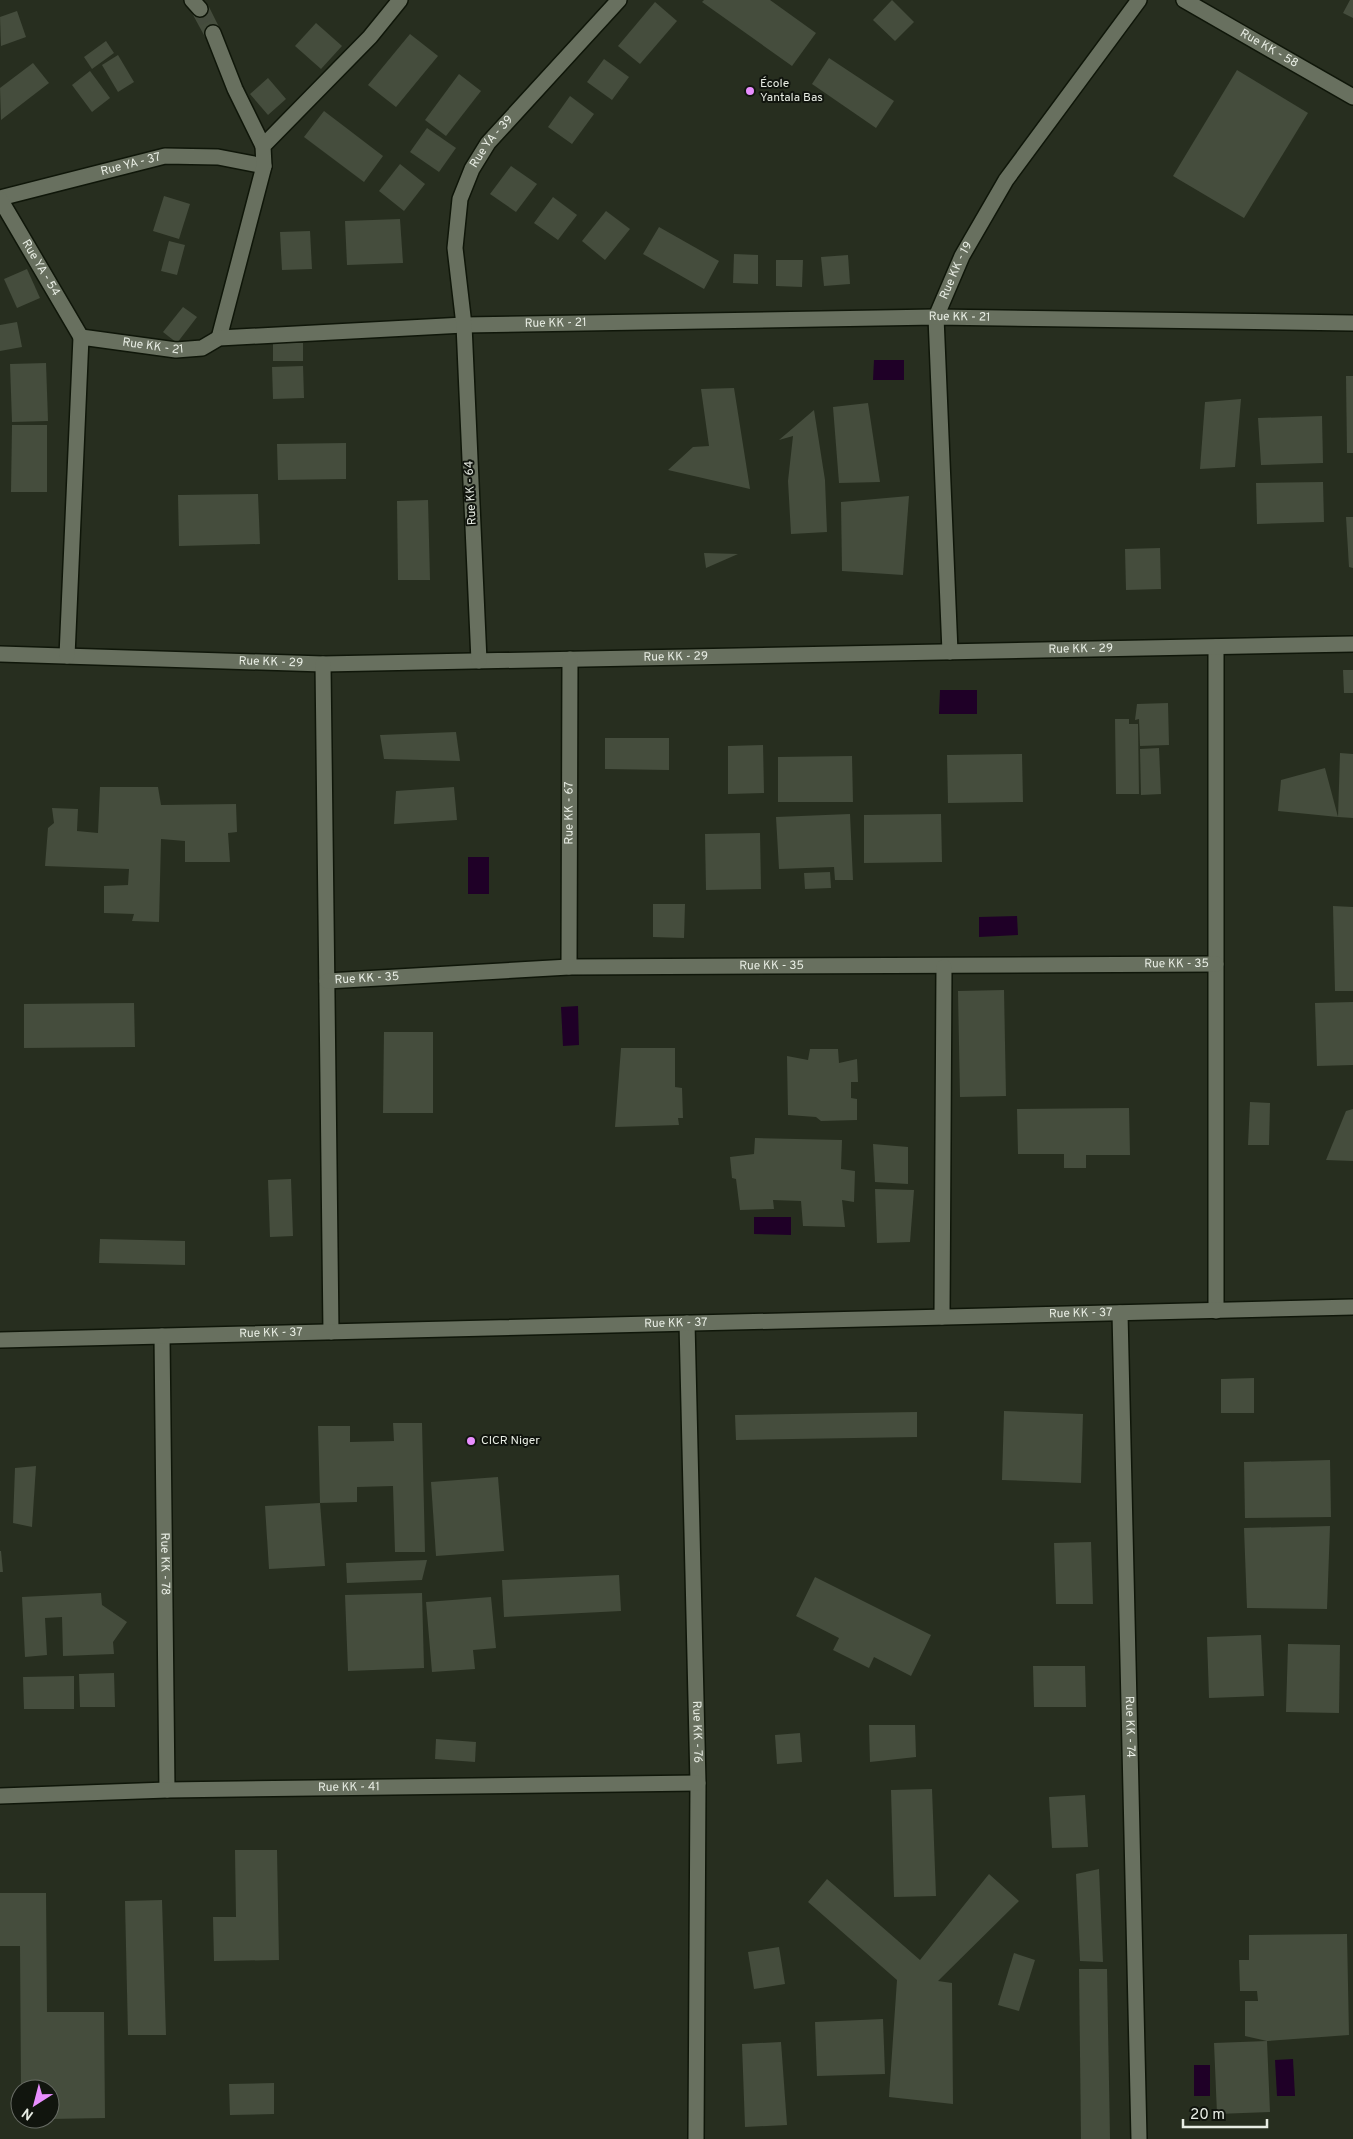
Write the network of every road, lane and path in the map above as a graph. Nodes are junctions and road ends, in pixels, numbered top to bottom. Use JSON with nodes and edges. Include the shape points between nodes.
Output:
{"nodes":[{"id":1,"x":400,"y":0,"type":"edge"},
{"id":2,"x":619,"y":0,"type":"edge"},
{"id":3,"x":1139,"y":0,"type":"edge"},
{"id":4,"x":1184,"y":0,"type":"edge"},
{"id":5,"x":213,"y":33,"type":"tunnel mouth"},
{"id":6,"x":1353,"y":96,"type":"edge"},
{"id":7,"x":263,"y":146,"type":"junction"},
{"id":8,"x":264,"y":166,"type":"junction"},
{"id":9,"x":0,"y":198,"type":"edge"},
{"id":10,"x":936,"y":317,"type":"junction"},
{"id":11,"x":1353,"y":323,"type":"edge"},
{"id":12,"x":464,"y":325,"type":"junction"},
{"id":13,"x":81,"y":337,"type":"junction"},
{"id":14,"x":219,"y":338,"type":"junction"},
{"id":15,"x":1353,"y":644,"type":"edge"},
{"id":16,"x":1216,"y":647,"type":"junction"},
{"id":17,"x":950,"y":652,"type":"junction"},
{"id":18,"x":0,"y":654,"type":"edge"},
{"id":19,"x":67,"y":656,"type":"junction"},
{"id":20,"x":570,"y":659,"type":"junction"},
{"id":21,"x":478,"y":661,"type":"junction"},
{"id":22,"x":323,"y":664,"type":"junction"},
{"id":23,"x":1216,"y":964,"type":"junction"},
{"id":24,"x":569,"y":967,"type":"junction"},
{"id":25,"x":944,"y":967,"type":"junction"},
{"id":26,"x":327,"y":981,"type":"junction"},
{"id":27,"x":1353,"y":1308,"type":"edge"},
{"id":28,"x":1216,"y":1311,"type":"junction"},
{"id":29,"x":1120,"y":1313,"type":"junction"},
{"id":30,"x":942,"y":1317,"type":"junction"},
{"id":31,"x":687,"y":1323,"type":"junction"},
{"id":32,"x":331,"y":1332,"type":"junction"},
{"id":33,"x":162,"y":1336,"type":"junction"},
{"id":34,"x":0,"y":1340,"type":"edge"},
{"id":35,"x":698,"y":1783,"type":"junction"},
{"id":36,"x":167,"y":1790,"type":"junction"},
{"id":37,"x":0,"y":1796,"type":"edge"},
{"id":38,"x":696,"y":2139,"type":"edge"},
{"id":39,"x":1139,"y":2139,"type":"edge"}],
"edges":[{"from":1,"to":7,"type":"street","via":[[370,37]]},
{"from":2,"to":12,"type":"street","name":"Rue YA - 39","via":[[488,143],[472,169],[460,199],[454,248]]},
{"from":3,"to":10,"type":"street","name":"Rue KK - 19","via":[[1006,180],[962,256]]},
{"from":4,"to":6,"type":"street","name":"Rue KK - 58"},
{"from":5,"to":7,"type":"street","via":[[235,89]]},
{"from":7,"to":8,"type":"street"},
{"from":8,"to":9,"type":"street","name":"Rue YA - 37","via":[[218,157],[165,156]]},
{"from":8,"to":14,"type":"street"},
{"from":9,"to":13,"type":"street","name":"Rue YA - 54"},
{"from":10,"to":11,"type":"street","name":"Rue KK - 21"},
{"from":10,"to":12,"type":"street","name":"Rue KK - 21"},
{"from":10,"to":17,"type":"street","name":"Rue KK - 19"},
{"from":12,"to":14,"type":"street","name":"Rue KK - 21"},
{"from":12,"to":21,"type":"street","name":"Rue KK - 64"},
{"from":13,"to":14,"type":"street","name":"Rue KK - 21","via":[[176,350],[202,348]]},
{"from":13,"to":19,"type":"street"},
{"from":15,"to":16,"type":"street","name":"Rue KK - 29"},
{"from":16,"to":17,"type":"street","name":"Rue KK - 29"},
{"from":16,"to":23,"type":"street"},
{"from":17,"to":20,"type":"street","name":"Rue KK - 29"},
{"from":18,"to":19,"type":"street","name":"Rue KK - 29"},
{"from":19,"to":22,"type":"street","name":"Rue KK - 29"},
{"from":20,"to":21,"type":"street","name":"Rue KK - 29"},
{"from":20,"to":24,"type":"street","name":"Rue KK - 67"},
{"from":21,"to":22,"type":"street","name":"Rue KK - 29"},
{"from":22,"to":26,"type":"street"},
{"from":23,"to":25,"type":"street","name":"Rue KK - 35"},
{"from":23,"to":28,"type":"street"},
{"from":24,"to":25,"type":"street","name":"Rue KK - 35"},
{"from":24,"to":26,"type":"street","name":"Rue KK - 35"},
{"from":25,"to":30,"type":"street"},
{"from":26,"to":32,"type":"street"},
{"from":27,"to":28,"type":"street","name":"Rue KK - 37"},
{"from":28,"to":29,"type":"street","name":"Rue KK - 37"},
{"from":29,"to":30,"type":"street","name":"Rue KK - 37"},
{"from":29,"to":39,"type":"street","name":"Rue KK - 74"},
{"from":30,"to":31,"type":"street","name":"Rue KK - 37"},
{"from":31,"to":32,"type":"street","name":"Rue KK - 37"},
{"from":31,"to":35,"type":"street","name":"Rue KK - 76"},
{"from":32,"to":33,"type":"street","name":"Rue KK - 37"},
{"from":33,"to":34,"type":"street","name":"Rue KK - 37"},
{"from":33,"to":36,"type":"street","name":"Rue KK - 78"},
{"from":35,"to":36,"type":"street","name":"Rue KK - 41"},
{"from":35,"to":38,"type":"street","name":"Rue KK - 76"},
{"from":36,"to":37,"type":"street","name":"Rue KK - 41"}]}
